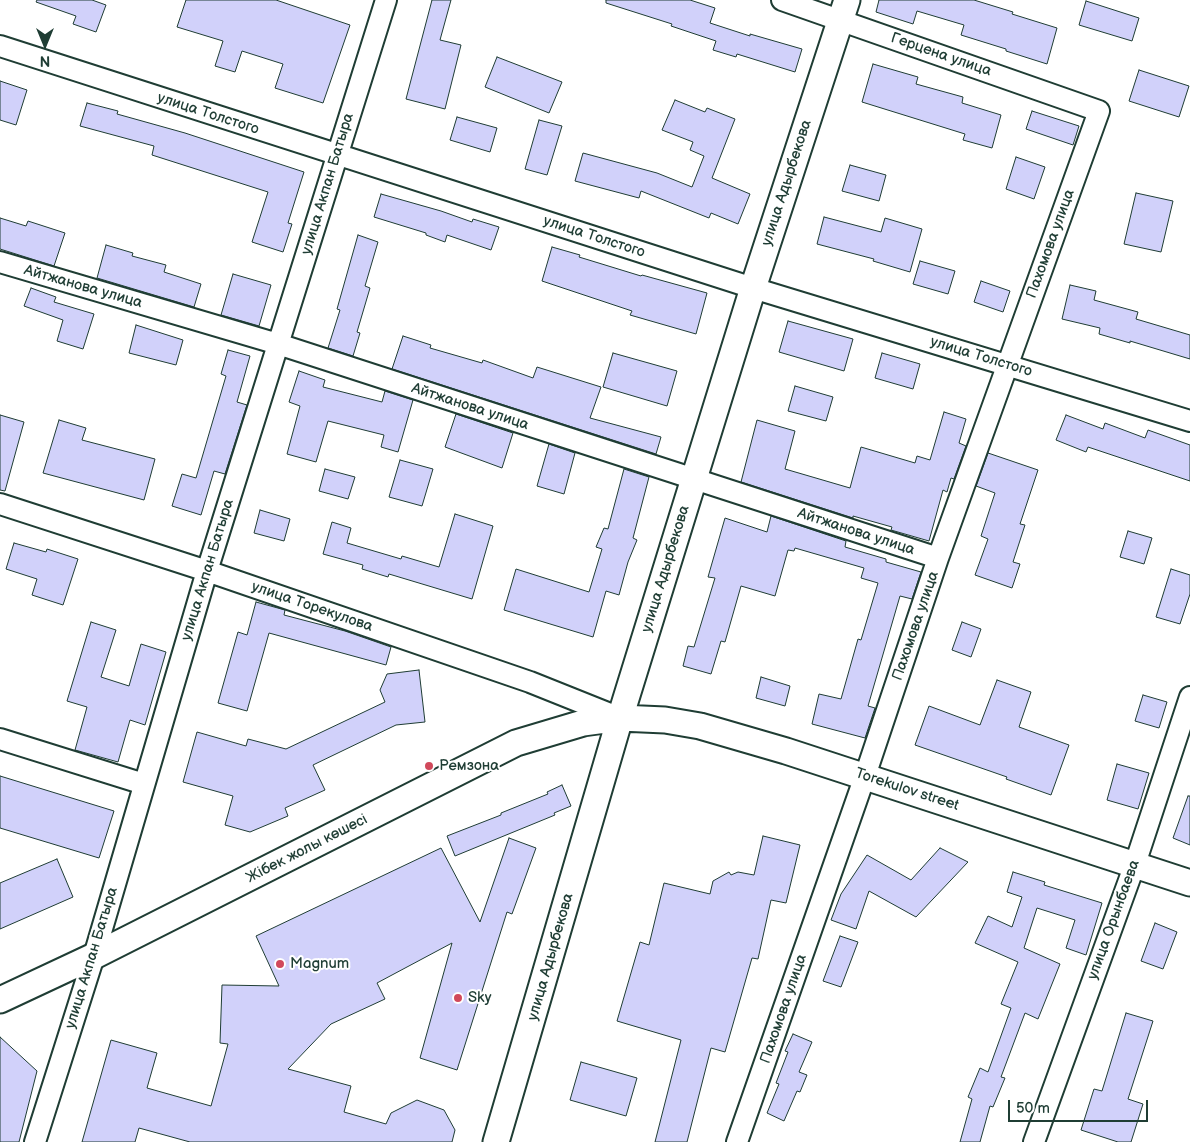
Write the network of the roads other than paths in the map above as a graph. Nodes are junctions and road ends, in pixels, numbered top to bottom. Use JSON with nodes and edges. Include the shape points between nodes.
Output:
{"nodes":[{"id":1,"x":386,"y":0,"type":"edge"},
{"id":2,"x":782,"y":0,"type":"edge"},
{"id":3,"x":844,"y":10,"type":"edge"},
{"id":4,"x":0,"y":46,"type":"edge"},
{"id":5,"x":1099,"y":111,"type":"joint"},
{"id":6,"x":337,"y":156,"type":"junction"},
{"id":7,"x":0,"y":262,"type":"edge"},
{"id":8,"x":753,"y":288,"type":"junction"},
{"id":9,"x":278,"y":344,"type":"junction"},
{"id":10,"x":1008,"y":365,"type":"junction"},
{"id":11,"x":1190,"y":421,"type":"edge"},
{"id":12,"x":694,"y":480,"type":"junction"},
{"id":13,"x":0,"y":504,"type":"edge"},
{"id":14,"x":938,"y":558,"type":"junction"},
{"id":15,"x":207,"y":571,"type":"junction"},
{"id":16,"x":1190,"y":697,"type":"edge"},
{"id":17,"x":620,"y":718,"type":"junction"},
{"id":18,"x":0,"y":739,"type":"edge"},
{"id":19,"x":865,"y":776,"type":"junction"},
{"id":20,"x":144,"y":784,"type":"junction"},
{"id":21,"x":1135,"y":864,"type":"junction"},
{"id":22,"x":1190,"y":883,"type":"edge"},
{"id":23,"x":94,"y":956,"type":"junction"},
{"id":24,"x":2,"y":998,"type":"edge"},
{"id":25,"x":35,"y":1142,"type":"edge"},
{"id":26,"x":496,"y":1142,"type":"edge"},
{"id":27,"x":737,"y":1142,"type":"edge"},
{"id":28,"x":1034,"y":1142,"type":"edge"}],
"edges":[{"from":1,"to":6,"type":"street","name":"улица Акпан Батыра"},
{"from":2,"to":3,"type":"street","name":"Герцена улица"},
{"from":3,"to":5,"type":"street","name":"Герцена улица"},
{"from":3,"to":8,"type":"main road","name":"улица Адырбекова"},
{"from":4,"to":6,"type":"street","name":"улица Толстого"},
{"from":5,"to":10,"type":"street","name":"Пахомова улица"},
{"from":6,"to":8,"type":"street","name":"улица Толстого"},
{"from":6,"to":9,"type":"street","name":"улица Акпан Батыра"},
{"from":7,"to":9,"type":"street","name":"Айтжанова улица"},
{"from":8,"to":10,"type":"street","name":"улица Толстого"},
{"from":8,"to":12,"type":"main road","name":"улица Адырбекова"},
{"from":9,"to":12,"type":"street","name":"Айтжанова улица"},
{"from":9,"to":15,"type":"street","name":"улица Акпан Батыра"},
{"from":10,"to":11,"type":"street","name":"улица Толстого"},
{"from":10,"to":14,"type":"street","name":"Пахомова улица"},
{"from":12,"to":14,"type":"street","name":"Айтжанова улица"},
{"from":12,"to":17,"type":"main road","name":"улица Адырбекова"},
{"from":13,"to":15,"type":"street","name":"улица Торекулова"},
{"from":14,"to":19,"type":"street","name":"Пахомова улица"},
{"from":15,"to":17,"type":"street","name":"улица Торекулова","via":[[530,682]]},
{"from":15,"to":20,"type":"street","name":"улица Акпан Батыра"},
{"from":16,"to":21,"type":"street","name":"улица Орынбаева"},
{"from":17,"to":19,"type":"main road","name":"Torekulov street","via":[[700,726]]},
{"from":17,"to":23,"type":"main road","name":"Жібек жолы көшесі","via":[[583,723],[516,743]]},
{"from":17,"to":26,"type":"main road","name":"улица Адырбекова"},
{"from":18,"to":20,"type":"street"},
{"from":19,"to":21,"type":"main road","name":"Torekulov street"},
{"from":19,"to":27,"type":"street","name":"Пахомова улица"},
{"from":20,"to":23,"type":"street","name":"улица Акпан Батыра"},
{"from":21,"to":22,"type":"main road","name":"Torekulov street"},
{"from":21,"to":28,"type":"street","name":"улица Орынбаева"},
{"from":23,"to":24,"type":"main road","name":"Жібек жолы көшесі"},
{"from":23,"to":25,"type":"street","name":"улица Акпан Батыра"}]}
